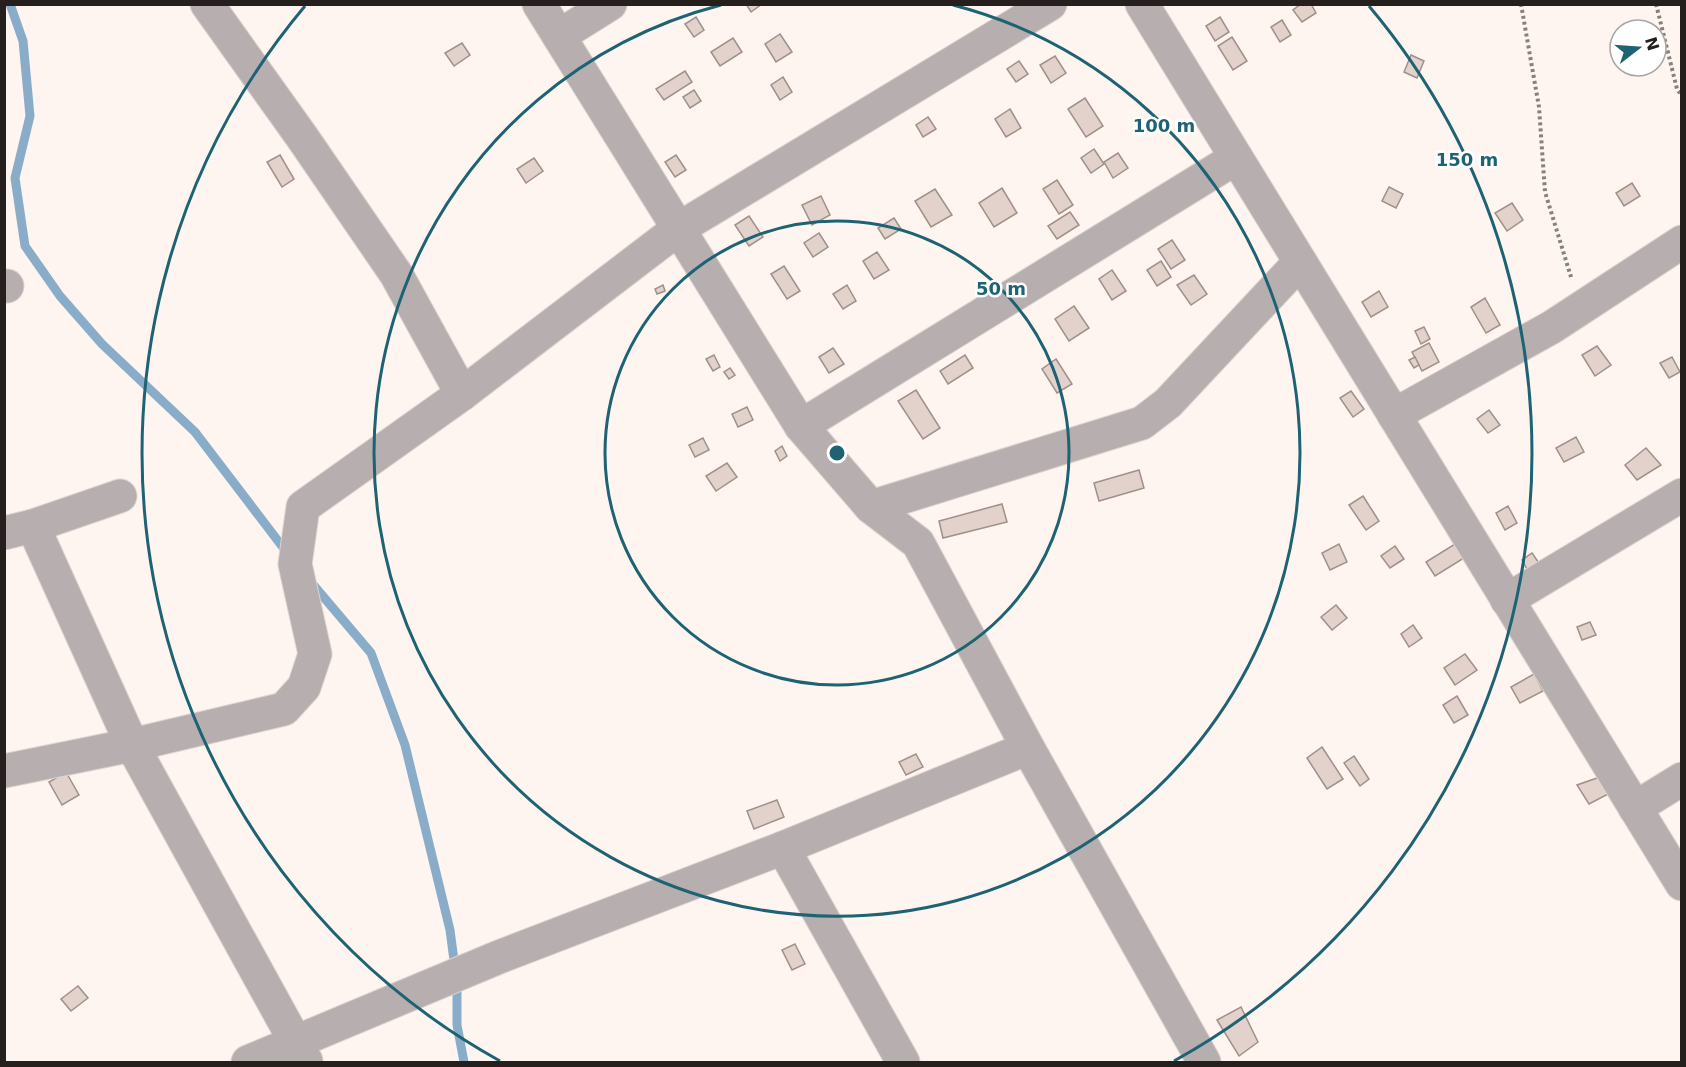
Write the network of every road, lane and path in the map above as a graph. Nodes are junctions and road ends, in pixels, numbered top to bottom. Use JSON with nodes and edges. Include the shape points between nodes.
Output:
{"nodes":[{"id":1,"x":207,"y":4,"type":"edge"},
{"id":2,"x":539,"y":4,"type":"edge"},
{"id":3,"x":610,"y":4,"type":"edge"},
{"id":4,"x":1050,"y":4,"type":"edge"},
{"id":5,"x":1142,"y":4,"type":"edge"},
{"id":6,"x":1521,"y":4,"type":"edge"},
{"id":7,"x":1656,"y":4,"type":"edge"},
{"id":8,"x":559,"y":36,"type":"junction"},
{"id":9,"x":1682,"y":96,"type":"edge"},
{"id":10,"x":1236,"y":158,"type":"junction"},
{"id":11,"x":678,"y":229,"type":"junction"},
{"id":12,"x":1682,"y":242,"type":"edge"},
{"id":13,"x":1300,"y":262,"type":"junction"},
{"id":14,"x":1572,"y":280,"type":"dead end"},
{"id":15,"x":462,"y":394,"type":"junction"},
{"id":16,"x":1394,"y":415,"type":"junction"},
{"id":17,"x":801,"y":426,"type":"junction"},
{"id":18,"x":1682,"y":495,"type":"edge"},
{"id":19,"x":120,"y":496,"type":"dead end"},
{"id":20,"x":871,"y":507,"type":"junction"},
{"id":21,"x":19,"y":529,"type":"edge"},
{"id":22,"x":1507,"y":600,"type":"junction"},
{"id":23,"x":132,"y":745,"type":"junction"},
{"id":24,"x":1028,"y":748,"type":"junction"},
{"id":25,"x":4,"y":771,"type":"edge"},
{"id":26,"x":1682,"y":779,"type":"edge"},
{"id":27,"x":1635,"y":808,"type":"junction"},
{"id":28,"x":783,"y":848,"type":"junction"},
{"id":29,"x":1682,"y":884,"type":"edge"},
{"id":30,"x":301,"y":1053,"type":"edge"},
{"id":31,"x":248,"y":1062,"type":"edge"},
{"id":32,"x":903,"y":1062,"type":"edge"},
{"id":33,"x":1204,"y":1062,"type":"edge"}],
"edges":[{"from":1,"to":15,"type":"street","via":[[396,274]]},
{"from":2,"to":8,"type":"street"},
{"from":3,"to":8,"type":"street"},
{"from":4,"to":11,"type":"street"},
{"from":5,"to":10,"type":"street"},
{"from":6,"to":14,"type":"path","via":[[1539,107],[1545,192]]},
{"from":7,"to":9,"type":"path"},
{"from":8,"to":11,"type":"street"},
{"from":10,"to":13,"type":"street"},
{"from":10,"to":17,"type":"street"},
{"from":11,"to":15,"type":"street"},
{"from":11,"to":17,"type":"street"},
{"from":12,"to":16,"type":"street","via":[[1552,327]]},
{"from":13,"to":16,"type":"street"},
{"from":13,"to":20,"type":"street","via":[[1168,403],[1142,423]]},
{"from":15,"to":23,"type":"street","via":[[303,507],[295,564],[315,654],[304,687],[284,709]]},
{"from":16,"to":22,"type":"street"},
{"from":17,"to":20,"type":"street"},
{"from":18,"to":22,"type":"street"},
{"from":19,"to":21,"type":"street"},
{"from":20,"to":24,"type":"street","via":[[918,543]]},
{"from":21,"to":23,"type":"street"},
{"from":22,"to":27,"type":"street"},
{"from":23,"to":25,"type":"street"},
{"from":23,"to":30,"type":"street"},
{"from":24,"to":28,"type":"street"},
{"from":24,"to":33,"type":"street"},
{"from":26,"to":27,"type":"street"},
{"from":27,"to":29,"type":"street"},
{"from":28,"to":30,"type":"street","via":[[499,957]]},
{"from":28,"to":32,"type":"street"},
{"from":30,"to":31,"type":"street"}]}
